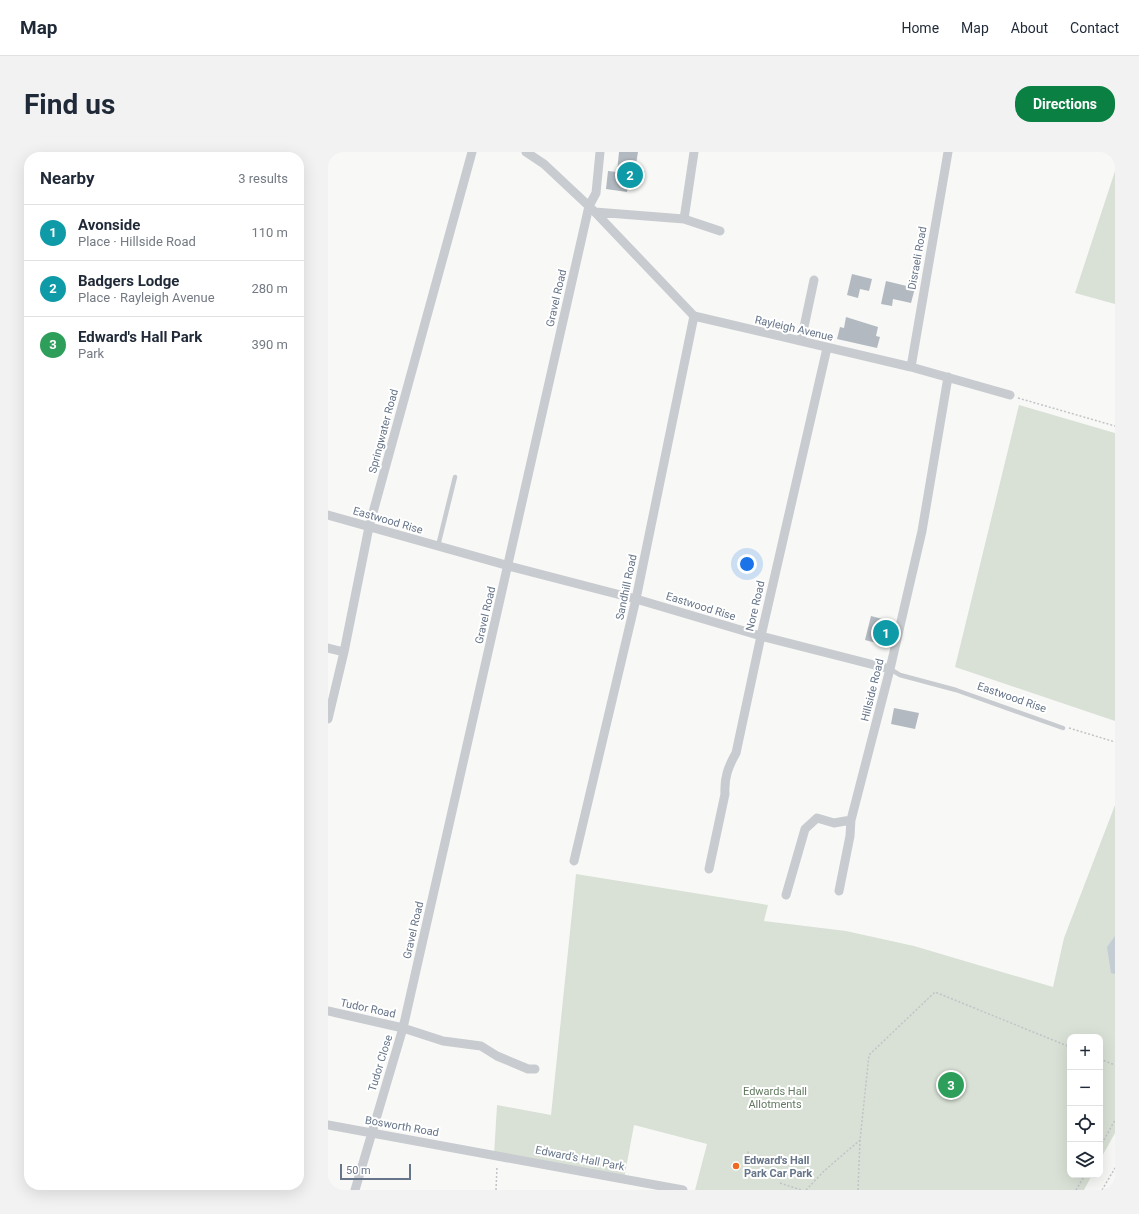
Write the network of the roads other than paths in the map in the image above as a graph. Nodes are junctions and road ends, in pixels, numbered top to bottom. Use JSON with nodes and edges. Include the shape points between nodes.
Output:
{"nodes":[{"id":1,"x":472,"y":152,"type":"edge"},
{"id":2,"x":526,"y":152,"type":"edge"},
{"id":3,"x":600,"y":152,"type":"edge"},
{"id":4,"x":694,"y":152,"type":"edge"},
{"id":5,"x":948,"y":152,"type":"edge"},
{"id":6,"x":592,"y":209,"type":"junction"},
{"id":7,"x":684,"y":219,"type":"junction"},
{"id":8,"x":720,"y":231,"type":"dead end"},
{"id":9,"x":814,"y":280,"type":"dead end"},
{"id":10,"x":694,"y":316,"type":"junction"},
{"id":11,"x":801,"y":341,"type":"junction"},
{"id":12,"x":827,"y":348,"type":"junction"},
{"id":13,"x":911,"y":368,"type":"junction"},
{"id":14,"x":948,"y":377,"type":"junction"},
{"id":15,"x":1010,"y":395,"type":"road end"},
{"id":16,"x":455,"y":477,"type":"dead end"},
{"id":17,"x":328,"y":515,"type":"edge"},
{"id":18,"x":369,"y":527,"type":"junction"},
{"id":19,"x":438,"y":546,"type":"junction"},
{"id":20,"x":509,"y":566,"type":"junction"},
{"id":21,"x":636,"y":599,"type":"junction"},
{"id":22,"x":761,"y":636,"type":"junction"},
{"id":23,"x":328,"y":648,"type":"edge"},
{"id":24,"x":344,"y":652,"type":"junction"},
{"id":25,"x":890,"y":669,"type":"junction"},
{"id":26,"x":330,"y":705,"type":"edge"},
{"id":27,"x":328,"y":718,"type":"edge"},
{"id":28,"x":1063,"y":728,"type":"road end"},
{"id":29,"x":851,"y":819,"type":"junction"},
{"id":30,"x":574,"y":861,"type":"dead end"},
{"id":31,"x":709,"y":869,"type":"dead end"},
{"id":32,"x":839,"y":891,"type":"dead end"},
{"id":33,"x":786,"y":895,"type":"dead end"},
{"id":34,"x":328,"y":1011,"type":"edge"},
{"id":35,"x":403,"y":1028,"type":"junction"},
{"id":36,"x":535,"y":1069,"type":"dead end"},
{"id":37,"x":328,"y":1125,"type":"edge"},
{"id":38,"x":372,"y":1133,"type":"junction"},
{"id":39,"x":472,"y":1151,"type":"joint"},
{"id":40,"x":355,"y":1190,"type":"edge"},
{"id":41,"x":683,"y":1190,"type":"edge"}],
"edges":[{"from":1,"to":18,"type":"street","name":"Springwater Road"},
{"from":2,"to":6,"type":"street","via":[[544,164]]},
{"from":3,"to":6,"type":"street","name":"Gravel Road"},
{"from":4,"to":7,"type":"street"},
{"from":5,"to":13,"type":"street","name":"Disraeli Road"},
{"from":6,"to":7,"type":"street"},
{"from":6,"to":10,"type":"street"},
{"from":6,"to":20,"type":"street","name":"Gravel Road"},
{"from":7,"to":8,"type":"street"},
{"from":9,"to":11,"type":"street"},
{"from":10,"to":11,"type":"street","name":"Rayleigh Avenue"},
{"from":10,"to":21,"type":"street","name":"Sandhill Road"},
{"from":11,"to":12,"type":"street","name":"Rayleigh Avenue"},
{"from":12,"to":13,"type":"street","name":"Rayleigh Avenue"},
{"from":12,"to":22,"type":"street","name":"Nore Road"},
{"from":13,"to":14,"type":"street","name":"Rayleigh Avenue"},
{"from":14,"to":15,"type":"street","name":"Rayleigh Avenue"},
{"from":14,"to":25,"type":"street","name":"Hillside Road","via":[[922,531]]},
{"from":16,"to":19,"type":"lane"},
{"from":17,"to":18,"type":"street","name":"Eastwood Rise"},
{"from":18,"to":19,"type":"street","name":"Eastwood Rise"},
{"from":18,"to":24,"type":"street","name":"Springwater Road"},
{"from":19,"to":20,"type":"street","name":"Eastwood Rise"},
{"from":20,"to":21,"type":"street","name":"Eastwood Rise"},
{"from":20,"to":35,"type":"street","name":"Gravel Road"},
{"from":21,"to":22,"type":"street","name":"Eastwood Rise"},
{"from":21,"to":30,"type":"street","name":"Sandhill Road"},
{"from":22,"to":25,"type":"street","name":"Eastwood Rise"},
{"from":22,"to":31,"type":"street","name":"Nore Road","via":[[736,753],[727,769],[725,794]]},
{"from":23,"to":24,"type":"street"},
{"from":24,"to":26,"type":"street","name":"Springwater Road"},
{"from":25,"to":28,"type":"lane","name":"Eastwood Rise","via":[[900,675],[956,690]]},
{"from":25,"to":29,"type":"street","name":"Hillside Road"},
{"from":26,"to":27,"type":"street","name":"Springwater Road"},
{"from":29,"to":32,"type":"street","name":"Hillside Road"},
{"from":29,"to":33,"type":"street","via":[[834,823],[817,818],[805,830]]},
{"from":34,"to":35,"type":"street","name":"Tudor Road"},
{"from":35,"to":36,"type":"street","name":"Tudor Close","via":[[443,1041],[477,1045],[528,1069]]},
{"from":35,"to":38,"type":"street","name":"Tudor Close"},
{"from":37,"to":38,"type":"street","name":"Bosworth Road"},
{"from":38,"to":39,"type":"street","name":"Bosworth Road"},
{"from":38,"to":40,"type":"street","name":"Tudor Close"},
{"from":39,"to":41,"type":"street","name":"Edward's Hall Park"}]}
